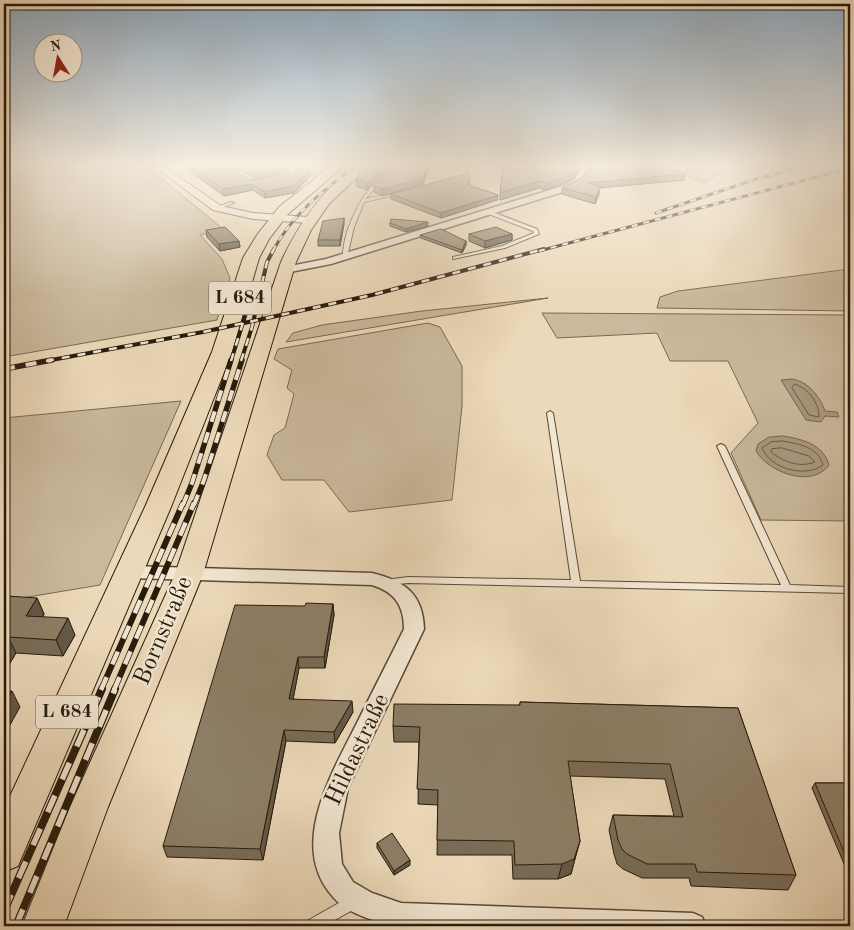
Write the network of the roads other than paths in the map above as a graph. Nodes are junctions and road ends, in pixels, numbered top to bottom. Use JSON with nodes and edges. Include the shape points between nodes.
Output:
{"nodes":[{"id":1,"x":218,"y":208,"type":"edge"},
{"id":2,"x":220,"y":208,"type":"edge"},
{"id":3,"x":287,"y":208,"type":"edge"},
{"id":4,"x":318,"y":208,"type":"edge"},
{"id":5,"x":360,"y":208,"type":"edge"},
{"id":6,"x":500,"y":208,"type":"edge"},
{"id":7,"x":488,"y":212,"type":"junction"},
{"id":8,"x":277,"y":218,"type":"junction"},
{"id":9,"x":308,"y":220,"type":"junction"},
{"id":10,"x":262,"y":238,"type":"junction"},
{"id":11,"x":345,"y":257,"type":"junction"},
{"id":12,"x":455,"y":258,"type":"dead end"},
{"id":13,"x":285,"y":270,"type":"junction"},
{"id":14,"x":550,"y":413,"type":"dead end"},
{"id":15,"x":721,"y":446,"type":"dead end"},
{"id":16,"x":131,"y":572,"type":"junction"},
{"id":17,"x":189,"y":574,"type":"junction"},
{"id":18,"x":387,"y":582,"type":"junction"},
{"id":19,"x":576,"y":584,"type":"junction"},
{"id":20,"x":787,"y":588,"type":"junction"},
{"id":21,"x":850,"y":590,"type":"edge"},
{"id":22,"x":4,"y":852,"type":"edge"},
{"id":23,"x":357,"y":900,"type":"junction"},
{"id":24,"x":43,"y":926,"type":"edge"},
{"id":25,"x":312,"y":926,"type":"edge"},
{"id":26,"x":693,"y":926,"type":"edge"}],
"edges":[{"from":1,"to":10,"type":"street","via":[[224,215],[254,228]]},
{"from":2,"to":8,"type":"street"},
{"from":3,"to":8,"type":"main road","number":"L 684"},
{"from":4,"to":9,"type":"main road","number":"L 684"},
{"from":5,"to":11,"type":"lane","via":[[352,223]]},
{"from":6,"to":7,"type":"street"},
{"from":7,"to":11,"type":"street"},
{"from":7,"to":12,"type":"lane","via":[[535,230],[537,234],[504,248]]},
{"from":8,"to":9,"type":"street"},
{"from":8,"to":10,"type":"main road","number":"L 684"},
{"from":9,"to":13,"type":"main road","number":"L 684"},
{"from":10,"to":16,"type":"main road","number":"L 684","via":[[251,258],[227,338]]},
{"from":11,"to":13,"type":"street","via":[[312,267]]},
{"from":13,"to":17,"type":"main road","name":"Bornstraße","number":"L 684"},
{"from":14,"to":19,"type":"lane"},
{"from":15,"to":20,"type":"lane"},
{"from":16,"to":17,"type":"street"},
{"from":16,"to":22,"type":"main road","number":"L 684"},
{"from":17,"to":18,"type":"street","via":[[328,576]]},
{"from":17,"to":24,"type":"main road","name":"Bornstraße","number":"L 684","via":[[89,807]]},
{"from":18,"to":19,"type":"lane"},
{"from":18,"to":23,"type":"street","name":"Hildastraße","via":[[412,606],[414,629],[337,787],[325,830],[327,859],[336,883]]},
{"from":19,"to":20,"type":"lane"},
{"from":20,"to":21,"type":"lane"},
{"from":23,"to":25,"type":"lane"},
{"from":23,"to":26,"type":"street","name":"Hildastraße","via":[[401,916]]}]}
